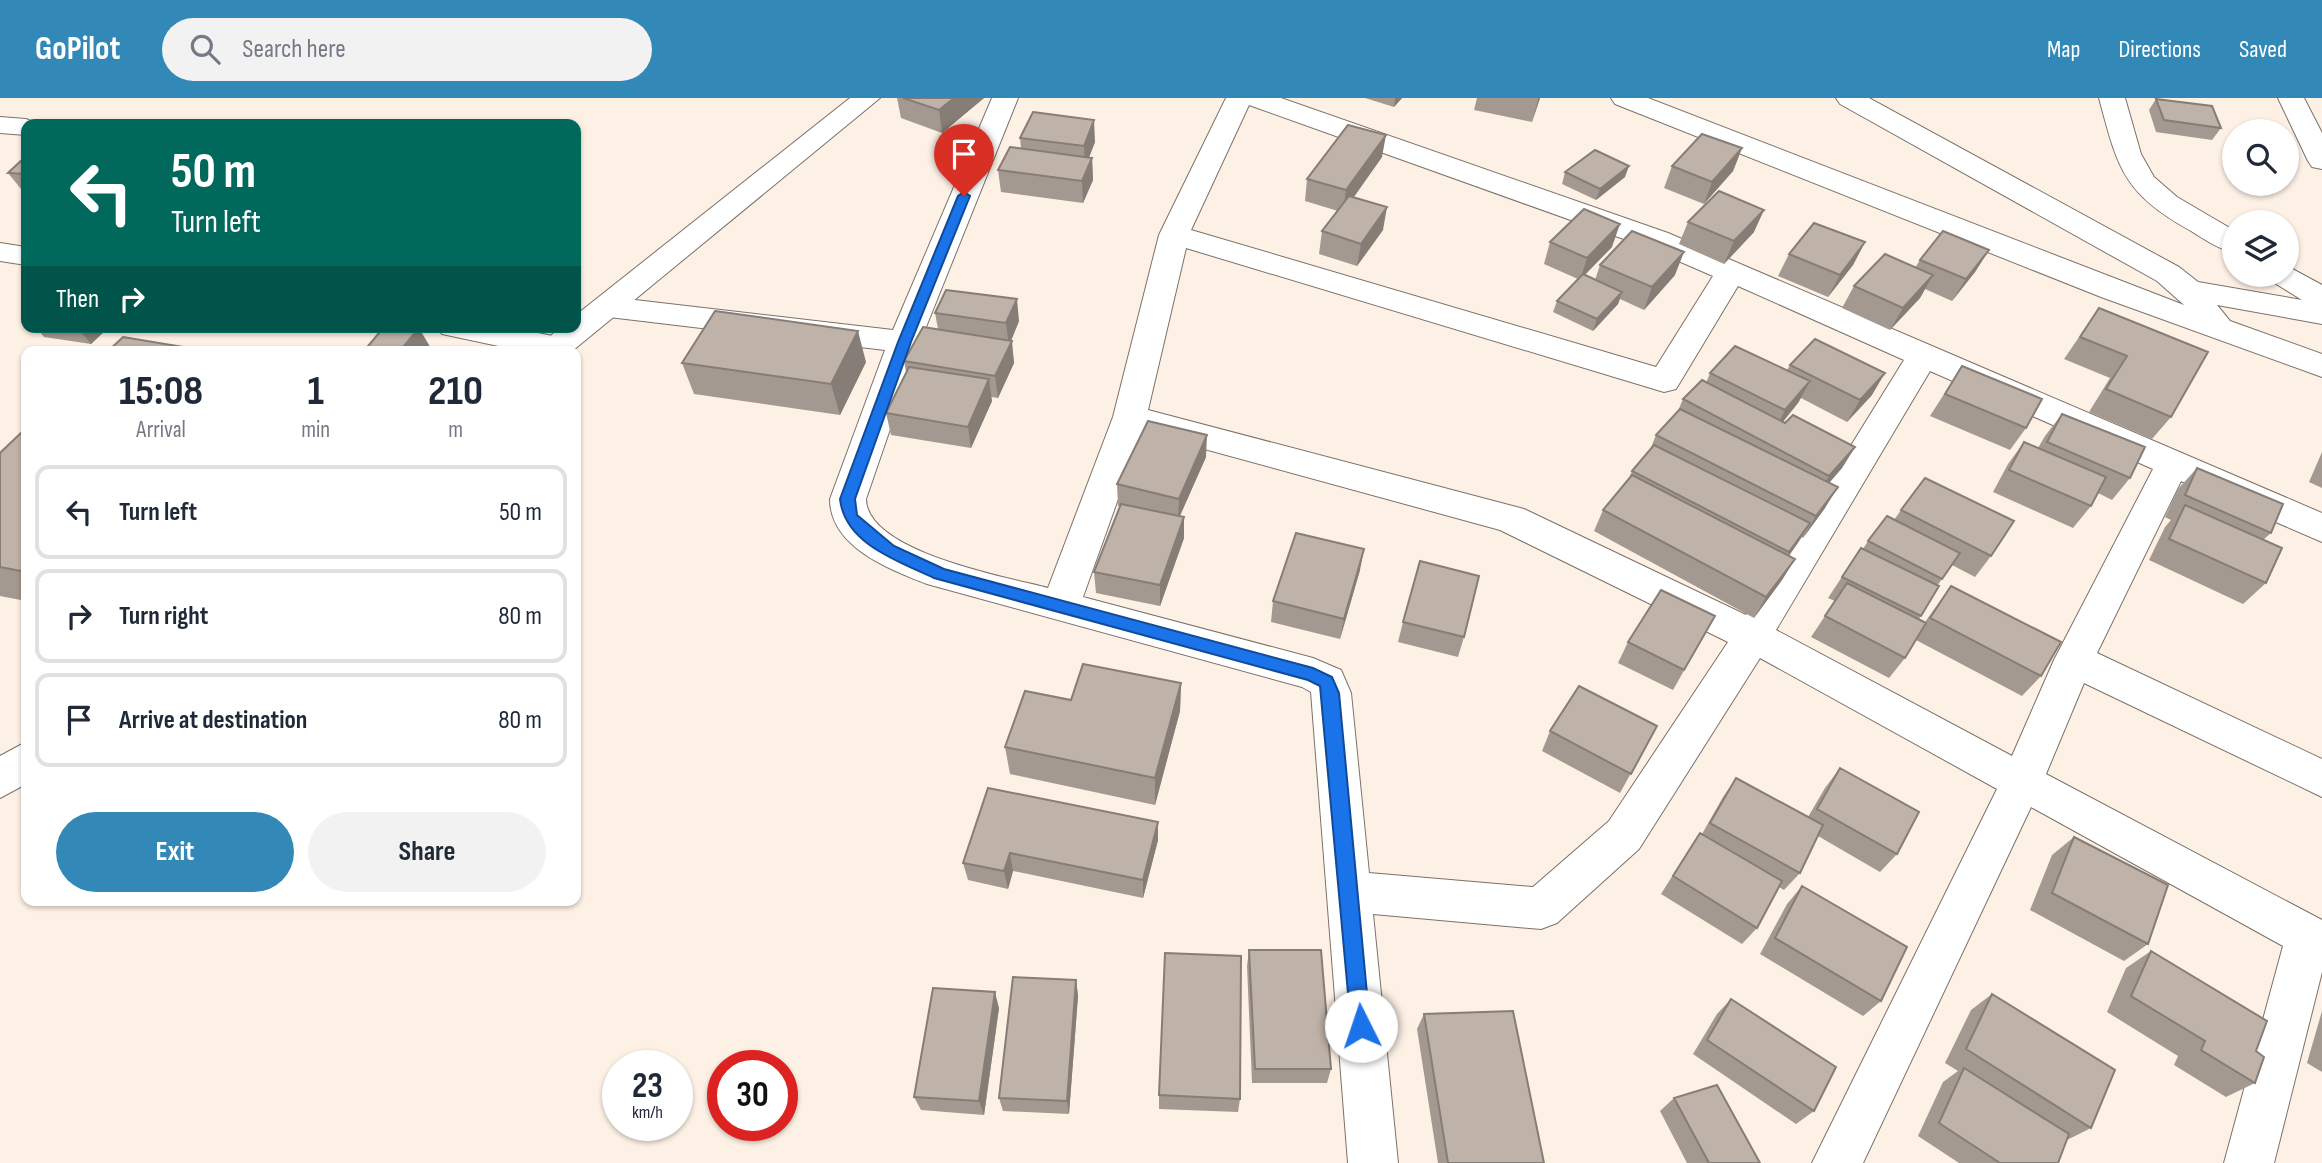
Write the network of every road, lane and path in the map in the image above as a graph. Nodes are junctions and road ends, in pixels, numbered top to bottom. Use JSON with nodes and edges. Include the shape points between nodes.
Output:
{"nodes":[{"id":1,"x":867,"y":98,"type":"edge"},
{"id":2,"x":1005,"y":98,"type":"edge"},
{"id":3,"x":1239,"y":98,"type":"edge"},
{"id":4,"x":1256,"y":98,"type":"edge"},
{"id":5,"x":1624,"y":98,"type":"edge"},
{"id":6,"x":1849,"y":98,"type":"edge"},
{"id":7,"x":2112,"y":98,"type":"edge"},
{"id":8,"x":2291,"y":98,"type":"edge"},
{"id":9,"x":0,"y":125,"type":"edge"},
{"id":10,"x":21,"y":127,"type":"edge"},
{"id":11,"x":2322,"y":161,"type":"edge"},
{"id":12,"x":1174,"y":235,"type":"junction"},
{"id":13,"x":2222,"y":236,"type":"edge"},
{"id":14,"x":0,"y":252,"type":"edge"},
{"id":15,"x":21,"y":255,"type":"edge"},
{"id":16,"x":1731,"y":272,"type":"junction"},
{"id":17,"x":2299,"y":284,"type":"edge"},
{"id":18,"x":2189,"y":290,"type":"junction"},
{"id":19,"x":2322,"y":299,"type":"edge"},
{"id":20,"x":609,"y":307,"type":"junction"},
{"id":21,"x":2322,"y":314,"type":"edge"},
{"id":22,"x":581,"y":328,"type":"edge"},
{"id":23,"x":2219,"y":328,"type":"junction"},
{"id":24,"x":480,"y":333,"type":"edge"},
{"id":25,"x":574,"y":333,"type":"edge"},
{"id":26,"x":904,"y":342,"type":"junction"},
{"id":27,"x":539,"y":346,"type":"edge"},
{"id":28,"x":557,"y":346,"type":"edge"},
{"id":29,"x":1923,"y":355,"type":"junction"},
{"id":30,"x":2322,"y":366,"type":"edge"},
{"id":31,"x":1130,"y":417,"type":"junction"},
{"id":32,"x":2174,"y":463,"type":"junction"},
{"id":33,"x":2322,"y":528,"type":"edge"},
{"id":34,"x":1060,"y":607,"type":"junction"},
{"id":35,"x":1753,"y":636,"type":"junction"},
{"id":36,"x":2074,"y":660,"type":"junction"},
{"id":37,"x":21,"y":764,"type":"edge"},
{"id":38,"x":2322,"y":779,"type":"edge"},
{"id":39,"x":0,"y":780,"type":"edge"},
{"id":40,"x":2022,"y":781,"type":"junction"},
{"id":41,"x":1350,"y":892,"type":"junction"},
{"id":42,"x":2315,"y":940,"type":"edge"},
{"id":43,"x":1373,"y":1163,"type":"edge"},
{"id":44,"x":1837,"y":1163,"type":"edge"},
{"id":45,"x":2249,"y":1163,"type":"edge"}],
"edges":[{"from":1,"to":20,"type":"street"},
{"from":2,"to":26,"type":"street"},
{"from":3,"to":12,"type":"street"},
{"from":4,"to":16,"type":"street","via":[[1657,240]]},
{"from":5,"to":23,"type":"street"},
{"from":6,"to":18,"type":"street","via":[[2157,267]]},
{"from":7,"to":13,"type":"street","via":[[2131,161],[2144,182],[2168,203]]},
{"from":8,"to":11,"type":"street"},
{"from":9,"to":10,"type":"street"},
{"from":12,"to":16,"type":"street","via":[[1664,381]]},
{"from":12,"to":31,"type":"street"},
{"from":14,"to":15,"type":"street"},
{"from":16,"to":29,"type":"street"},
{"from":17,"to":19,"type":"street"},
{"from":18,"to":21,"type":"street"},
{"from":18,"to":23,"type":"street"},
{"from":20,"to":22,"type":"street"},
{"from":20,"to":26,"type":"street"},
{"from":23,"to":30,"type":"street"},
{"from":24,"to":27,"type":"street"},
{"from":25,"to":28,"type":"street"},
{"from":26,"to":34,"type":"street","via":[[848,499],[850,516],[866,534],[913,563]]},
{"from":29,"to":32,"type":"street"},
{"from":29,"to":35,"type":"street"},
{"from":31,"to":34,"type":"street"},
{"from":31,"to":35,"type":"street","via":[[1511,519]]},
{"from":32,"to":33,"type":"street"},
{"from":32,"to":36,"type":"street"},
{"from":34,"to":41,"type":"street","via":[[1313,674],[1326,682],[1331,693]]},
{"from":35,"to":40,"type":"street"},
{"from":35,"to":41,"type":"street","via":[[1624,835],[1541,908]]},
{"from":36,"to":38,"type":"street"},
{"from":36,"to":40,"type":"street"},
{"from":37,"to":39,"type":"street"},
{"from":40,"to":42,"type":"street"},
{"from":40,"to":44,"type":"street"},
{"from":41,"to":43,"type":"street"},
{"from":42,"to":45,"type":"street"}]}
